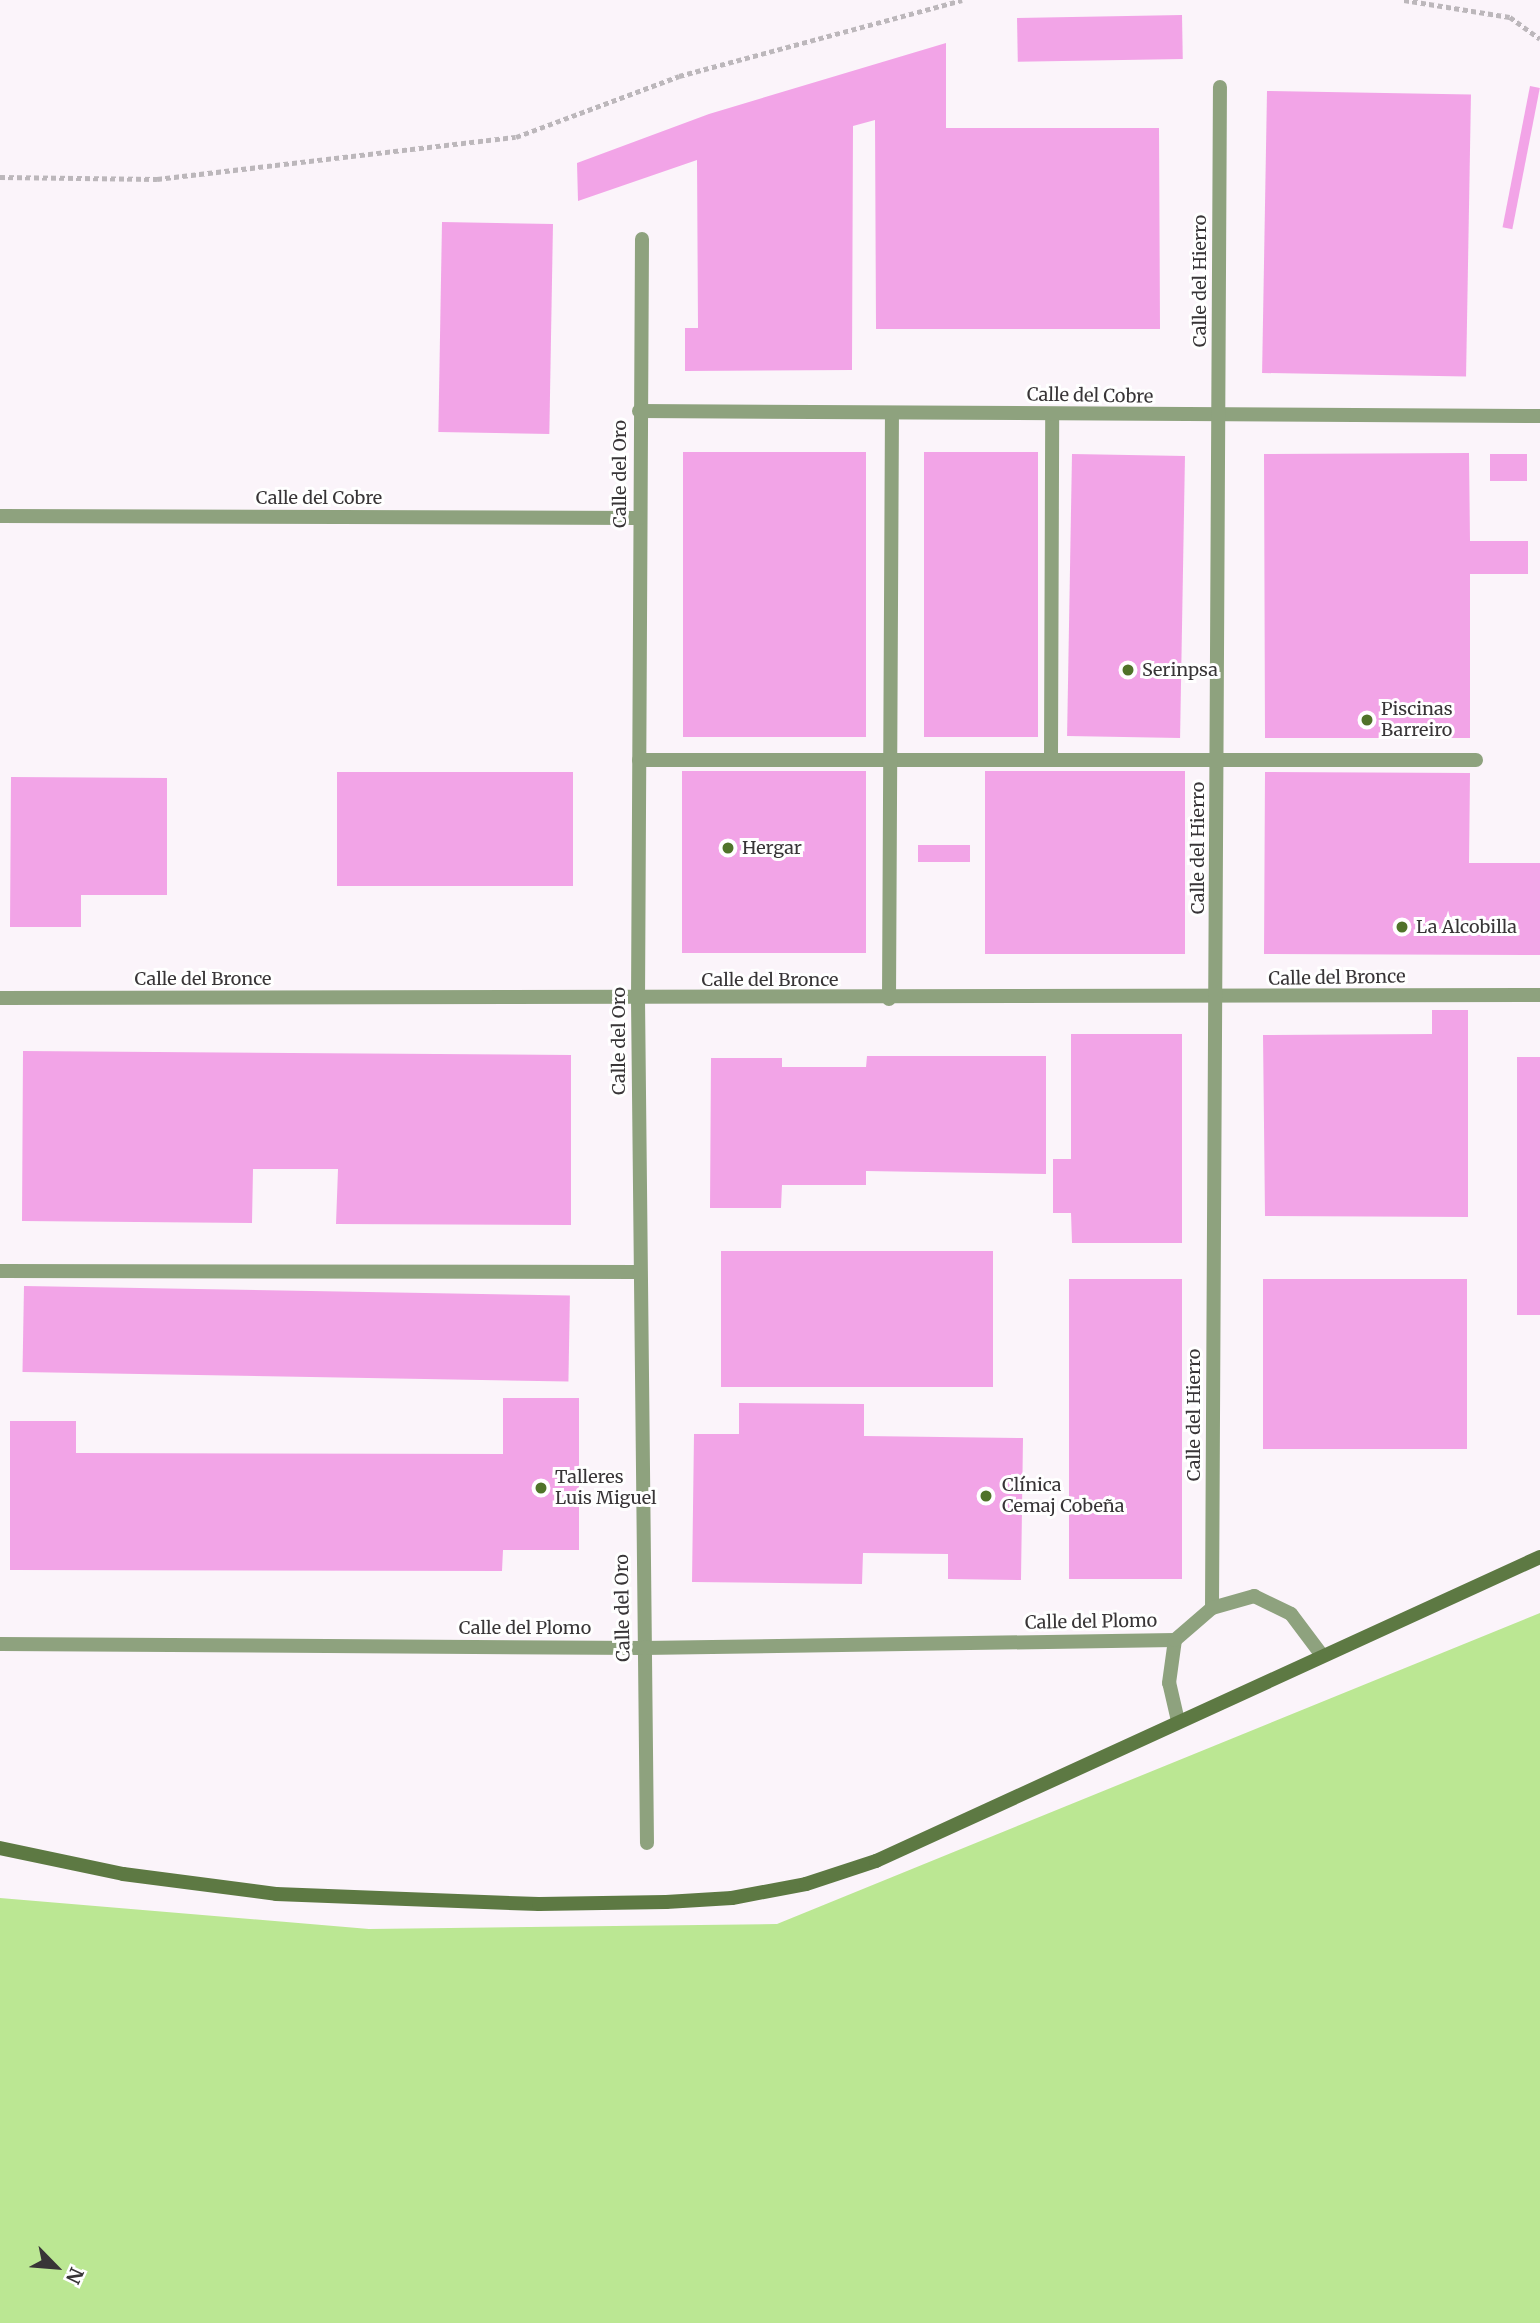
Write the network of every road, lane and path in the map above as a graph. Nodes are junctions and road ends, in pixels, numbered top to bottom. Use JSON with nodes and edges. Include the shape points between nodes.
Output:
{"nodes":[{"id":1,"x":962,"y":0,"type":"edge"},
{"id":2,"x":1404,"y":0,"type":"edge"},
{"id":3,"x":1540,"y":39,"type":"edge"},
{"id":4,"x":1220,"y":87,"type":"dead end"},
{"id":5,"x":0,"y":177,"type":"edge"},
{"id":6,"x":642,"y":239,"type":"dead end"},
{"id":7,"x":639,"y":411,"type":"junction"},
{"id":8,"x":892,"y":413,"type":"junction"},
{"id":9,"x":1052,"y":415,"type":"junction"},
{"id":10,"x":1540,"y":416,"type":"edge"},
{"id":11,"x":1219,"y":417,"type":"junction"},
{"id":12,"x":0,"y":516,"type":"edge"},
{"id":13,"x":639,"y":518,"type":"junction"},
{"id":14,"x":1051,"y":757,"type":"junction"},
{"id":15,"x":890,"y":759,"type":"junction"},
{"id":16,"x":1217,"y":759,"type":"junction"},
{"id":17,"x":639,"y":760,"type":"junction"},
{"id":18,"x":1476,"y":760,"type":"dead end"},
{"id":19,"x":1540,"y":995,"type":"edge"},
{"id":20,"x":0,"y":998,"type":"edge"},
{"id":21,"x":638,"y":999,"type":"junction"},
{"id":22,"x":889,"y":999,"type":"junction"},
{"id":23,"x":1216,"y":999,"type":"junction"},
{"id":24,"x":0,"y":1271,"type":"edge"},
{"id":25,"x":639,"y":1272,"type":"junction"},
{"id":26,"x":1540,"y":1557,"type":"edge"},
{"id":27,"x":1212,"y":1608,"type":"junction"},
{"id":28,"x":1175,"y":1640,"type":"junction"},
{"id":29,"x":0,"y":1644,"type":"edge"},
{"id":30,"x":643,"y":1648,"type":"junction"},
{"id":31,"x":1321,"y":1654,"type":"junction"},
{"id":32,"x":1178,"y":1721,"type":"junction"},
{"id":33,"x":647,"y":1843,"type":"dead end"},
{"id":34,"x":0,"y":1848,"type":"edge"}],
"edges":[{"from":1,"to":5,"type":"path","via":[[679,76],[516,137],[157,179]]},
{"from":2,"to":3,"type":"path","via":[[1510,17]]},
{"from":4,"to":11,"type":"street","name":"Calle del Hierro"},
{"from":6,"to":7,"type":"street","name":"Calle del Oro"},
{"from":7,"to":8,"type":"street","name":"Calle del Cobre"},
{"from":7,"to":13,"type":"street","name":"Calle del Oro"},
{"from":8,"to":9,"type":"street","name":"Calle del Cobre"},
{"from":8,"to":15,"type":"street"},
{"from":9,"to":11,"type":"street","name":"Calle del Cobre"},
{"from":9,"to":14,"type":"street"},
{"from":10,"to":11,"type":"street","name":"Calle del Cobre"},
{"from":11,"to":16,"type":"street","name":"Calle del Hierro"},
{"from":12,"to":13,"type":"street","name":"Calle del Cobre"},
{"from":13,"to":17,"type":"street","name":"Calle del Oro"},
{"from":14,"to":15,"type":"street"},
{"from":14,"to":16,"type":"street"},
{"from":15,"to":17,"type":"street"},
{"from":15,"to":22,"type":"street"},
{"from":16,"to":18,"type":"street"},
{"from":16,"to":23,"type":"street","name":"Calle del Hierro"},
{"from":17,"to":21,"type":"street","name":"Calle del Oro"},
{"from":19,"to":23,"type":"street","name":"Calle del Bronce"},
{"from":20,"to":21,"type":"street","name":"Calle del Bronce"},
{"from":21,"to":22,"type":"street","name":"Calle del Bronce"},
{"from":21,"to":25,"type":"street","name":"Calle del Oro"},
{"from":22,"to":23,"type":"street","name":"Calle del Bronce"},
{"from":23,"to":27,"type":"street","name":"Calle del Hierro"},
{"from":24,"to":25,"type":"street"},
{"from":25,"to":30,"type":"street","name":"Calle del Oro"},
{"from":26,"to":31,"type":"street"},
{"from":27,"to":28,"type":"street"},
{"from":27,"to":31,"type":"street","via":[[1254,1596],[1292,1614]]},
{"from":28,"to":30,"type":"street","name":"Calle del Plomo"},
{"from":28,"to":32,"type":"street","via":[[1169,1683]]},
{"from":29,"to":30,"type":"street","name":"Calle del Plomo"},
{"from":30,"to":33,"type":"street","name":"Calle del Oro"},
{"from":31,"to":32,"type":"street"},
{"from":32,"to":34,"type":"street","via":[[876,1861],[806,1884],[732,1898],[539,1903],[276,1894],[123,1874]]}]}
